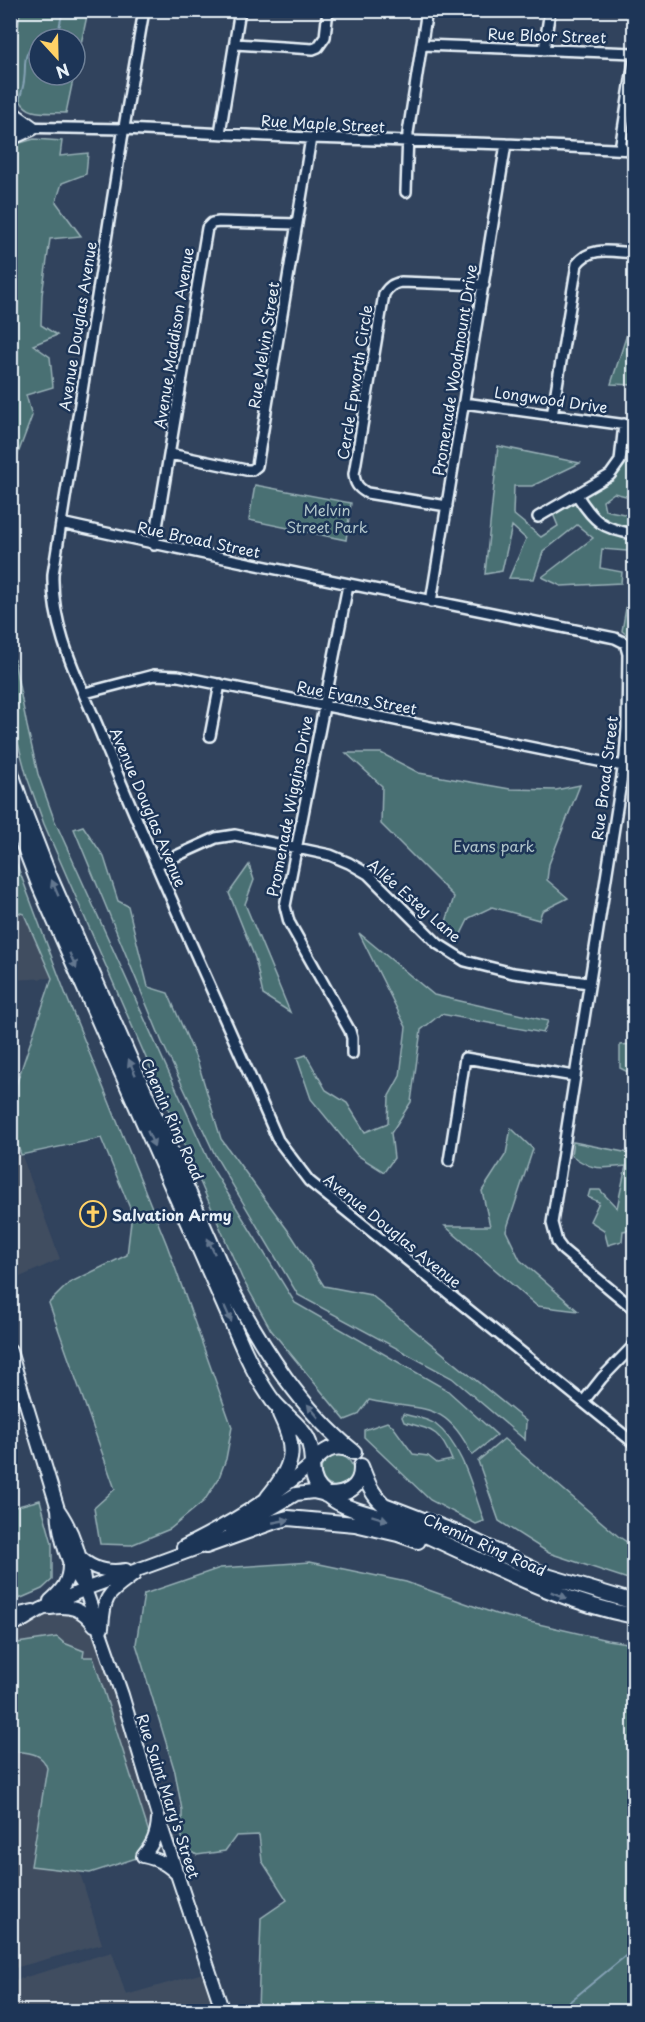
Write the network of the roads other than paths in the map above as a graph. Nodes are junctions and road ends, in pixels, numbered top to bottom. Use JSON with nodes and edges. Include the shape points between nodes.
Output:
{"nodes":[{"id":1,"x":144,"y":10,"type":"edge"},
{"id":2,"x":240,"y":10,"type":"edge"},
{"id":3,"x":328,"y":10,"type":"edge"},
{"id":4,"x":427,"y":10,"type":"edge"},
{"id":5,"x":550,"y":10,"type":"edge"},
{"id":6,"x":235,"y":44,"type":"junction"},
{"id":7,"x":422,"y":45,"type":"junction"},
{"id":8,"x":544,"y":50,"type":"junction"},
{"id":9,"x":634,"y":53,"type":"edge"},
{"id":10,"x":634,"y":61,"type":"edge"},
{"id":11,"x":10,"y":112,"type":"edge"},
{"id":12,"x":10,"y":127,"type":"edge"},
{"id":13,"x":32,"y":128,"type":"junction"},
{"id":14,"x":124,"y":129,"type":"junction"},
{"id":15,"x":220,"y":133,"type":"junction"},
{"id":16,"x":10,"y":138,"type":"edge"},
{"id":17,"x":311,"y":138,"type":"junction"},
{"id":18,"x":408,"y":142,"type":"junction"},
{"id":19,"x":506,"y":144,"type":"junction"},
{"id":20,"x":620,"y":149,"type":"junction"},
{"id":21,"x":634,"y":150,"type":"edge"},
{"id":22,"x":406,"y":192,"type":"dead end"},
{"id":23,"x":297,"y":224,"type":"junction"},
{"id":24,"x":634,"y":253,"type":"edge"},
{"id":25,"x":484,"y":285,"type":"junction"},
{"id":26,"x":464,"y":403,"type":"junction"},
{"id":27,"x":552,"y":416,"type":"junction"},
{"id":28,"x":629,"y":425,"type":"edge"},
{"id":29,"x":170,"y":454,"type":"junction"},
{"id":30,"x":577,"y":495,"type":"junction"},
{"id":31,"x":447,"y":506,"type":"junction"},
{"id":32,"x":538,"y":518,"type":"dead end"},
{"id":33,"x":61,"y":523,"type":"junction"},
{"id":34,"x":634,"y":534,"type":"edge"},
{"id":35,"x":154,"y":545,"type":"junction"},
{"id":36,"x":348,"y":585,"type":"junction"},
{"id":37,"x":431,"y":602,"type":"junction"},
{"id":38,"x":220,"y":684,"type":"junction"},
{"id":39,"x":85,"y":693,"type":"junction"},
{"id":40,"x":324,"y":705,"type":"junction"},
{"id":41,"x":210,"y":736,"type":"dead end"},
{"id":42,"x":623,"y":766,"type":"junction"},
{"id":43,"x":10,"y":770,"type":"edge"},
{"id":44,"x":10,"y":809,"type":"edge"},
{"id":45,"x":295,"y":846,"type":"junction"},
{"id":46,"x":156,"y":865,"type":"junction"},
{"id":47,"x":589,"y":983,"type":"junction"},
{"id":48,"x":352,"y":1054,"type":"dead end"},
{"id":49,"x":574,"y":1076,"type":"junction"},
{"id":50,"x":449,"y":1161,"type":"dead end"},
{"id":51,"x":634,"y":1309,"type":"edge"},
{"id":52,"x":634,"y":1345,"type":"edge"},
{"id":53,"x":10,"y":1351,"type":"edge"},
{"id":54,"x":274,"y":1402,"type":"junction"},
{"id":55,"x":583,"y":1402,"type":"junction"},
{"id":56,"x":634,"y":1443,"type":"edge"},
{"id":57,"x":354,"y":1452,"type":"junction"},
{"id":58,"x":312,"y":1464,"type":"junction"},
{"id":59,"x":361,"y":1466,"type":"junction"},
{"id":60,"x":326,"y":1495,"type":"junction"},
{"id":61,"x":268,"y":1497,"type":"junction"},
{"id":62,"x":206,"y":1546,"type":"junction"},
{"id":63,"x":73,"y":1555,"type":"junction"},
{"id":64,"x":147,"y":1565,"type":"junction"},
{"id":65,"x":510,"y":1575,"type":"junction"},
{"id":66,"x":85,"y":1589,"type":"junction"},
{"id":67,"x":634,"y":1602,"type":"edge"},
{"id":68,"x":40,"y":1610,"type":"junction"},
{"id":69,"x":10,"y":1616,"type":"edge"},
{"id":70,"x":634,"y":1616,"type":"edge"},
{"id":71,"x":10,"y":1625,"type":"edge"},
{"id":72,"x":101,"y":1635,"type":"junction"},
{"id":73,"x":159,"y":1815,"type":"junction"},
{"id":74,"x":178,"y":1875,"type":"junction"},
{"id":75,"x":224,"y":2012,"type":"edge"}],
"edges":[{"from":1,"to":14,"type":"street","name":"Avenue Douglas Avenue"},
{"from":2,"to":6,"type":"street"},
{"from":3,"to":6,"type":"street","via":[[322,44],[313,49]]},
{"from":4,"to":7,"type":"street"},
{"from":5,"to":8,"type":"street"},
{"from":6,"to":15,"type":"street"},
{"from":7,"to":8,"type":"street","name":"Rue Bloor Street"},
{"from":7,"to":18,"type":"street"},
{"from":8,"to":9,"type":"street","name":"Rue Bloor Street"},
{"from":10,"to":20,"type":"street"},
{"from":11,"to":13,"type":"highway"},
{"from":12,"to":13,"type":"street","name":"Rue Maple Street"},
{"from":13,"to":14,"type":"street","name":"Rue Maple Street"},
{"from":13,"to":16,"type":"highway"},
{"from":14,"to":15,"type":"street","name":"Rue Maple Street"},
{"from":14,"to":33,"type":"street","name":"Avenue Douglas Avenue"},
{"from":15,"to":17,"type":"street","name":"Rue Maple Street"},
{"from":17,"to":18,"type":"street","name":"Rue Maple Street"},
{"from":17,"to":23,"type":"street","name":"Rue Melvin Street"},
{"from":18,"to":19,"type":"street","name":"Rue Maple Street"},
{"from":18,"to":22,"type":"street"},
{"from":19,"to":20,"type":"street","name":"Rue Maple Street"},
{"from":19,"to":25,"type":"street","name":"Promenade Woodmount Drive"},
{"from":20,"to":21,"type":"street","name":"Rue Maple Street"},
{"from":23,"to":29,"type":"street","name":"Avenue Maddison Avenue","via":[[219,222],[207,228]]},
{"from":23,"to":29,"type":"street","name":"Rue Melvin Street","via":[[257,466],[246,471]]},
{"from":24,"to":27,"type":"street","via":[[591,251],[577,264]]},
{"from":25,"to":26,"type":"street","name":"Promenade Woodmount Drive"},
{"from":25,"to":31,"type":"street","name":"Cercle Epworth Circle","via":[[402,282],[394,283],[384,294],[355,483],[367,493]]},
{"from":26,"to":27,"type":"street","name":"Longwood Drive"},
{"from":26,"to":31,"type":"street","name":"Promenade Woodmount Drive"},
{"from":27,"to":28,"type":"street","name":"Longwood Drive"},
{"from":28,"to":30,"type":"street","via":[[616,469]]},
{"from":29,"to":35,"type":"street","name":"Avenue Maddison Avenue"},
{"from":30,"to":32,"type":"street"},
{"from":30,"to":34,"type":"street","via":[[588,513],[605,527]]},
{"from":31,"to":37,"type":"street","name":"Promenade Woodmount Drive"},
{"from":33,"to":35,"type":"street","name":"Rue Broad Street"},
{"from":33,"to":39,"type":"street","name":"Avenue Douglas Avenue","via":[[53,574],[54,608]]},
{"from":35,"to":36,"type":"street","name":"Rue Broad Street"},
{"from":36,"to":37,"type":"street","name":"Rue Broad Street"},
{"from":36,"to":40,"type":"street","name":"Promenade Wiggins Drive"},
{"from":37,"to":42,"type":"street","name":"Rue Broad Street","via":[[625,643],[628,689]]},
{"from":38,"to":39,"type":"street","name":"Rue Evans Street","via":[[154,675]]},
{"from":38,"to":40,"type":"street","name":"Rue Evans Street"},
{"from":38,"to":41,"type":"street"},
{"from":39,"to":46,"type":"street","name":"Avenue Douglas Avenue"},
{"from":40,"to":42,"type":"street","name":"Rue Evans Street"},
{"from":40,"to":45,"type":"street","name":"Promenade Wiggins Drive"},
{"from":42,"to":47,"type":"street","name":"Rue Broad Street"},
{"from":57,"to":43,"type":"highway","name":"Chemin Ring Road","one_way":true,"via":[[324,1425],[279,1369],[232,1291],[48,873]]},
{"from":44,"to":54,"type":"highway","name":"Chemin Ring Road","one_way":true,"via":[[45,898],[244,1350]]},
{"from":45,"to":46,"type":"street","name":"Allée Estey Lane","via":[[225,836]]},
{"from":45,"to":47,"type":"street","name":"Allée Estey Lane","via":[[330,855],[368,874],[438,944],[465,961]]},
{"from":45,"to":48,"type":"street","name":"Promenade Wiggins Drive","via":[[285,898],[286,914],[350,1031]]},
{"from":46,"to":55,"type":"street","name":"Avenue Douglas Avenue","via":[[278,1140],[294,1163],[309,1181],[386,1245]]},
{"from":47,"to":49,"type":"street","name":"Rue Broad Street"},
{"from":49,"to":50,"type":"street","via":[[465,1058]]},
{"from":49,"to":51,"type":"street","name":"Rue Broad Street","via":[[552,1213],[554,1233],[563,1250]]},
{"from":52,"to":55,"type":"street"},
{"from":53,"to":63,"type":"main road","name":"Rue Saint Mary's Street","via":[[58,1509],[68,1523]]},
{"from":54,"to":58,"type":"highway","name":"Chemin Ring Road","via":[[306,1436]]},
{"from":54,"to":61,"type":"highway","via":[[287,1428],[291,1458],[287,1472]]},
{"from":55,"to":56,"type":"street","name":"Avenue Douglas Avenue"},
{"from":57,"to":58,"type":"highway","via":[[332,1448]]},
{"from":57,"to":59,"type":"highway"},
{"from":58,"to":60,"type":"highway","via":[[317,1485]]},
{"from":58,"to":61,"type":"main road"},
{"from":59,"to":60,"type":"highway","via":[[355,1487],[341,1495]]},
{"from":59,"to":67,"type":"highway","name":"Chemin Ring Road","via":[[371,1490],[384,1505],[462,1535],[547,1576]]},
{"from":60,"to":62,"type":"main road","via":[[296,1494]]},
{"from":60,"to":65,"type":"highway","name":"Chemin Ring Road","one_way":true,"via":[[340,1505],[396,1522]]},
{"from":61,"to":64,"type":"main road","via":[[230,1523]]},
{"from":62,"to":64,"type":"main road"},
{"from":62,"to":65,"type":"highway","one_way":true,"via":[[288,1518],[319,1520],[398,1534]]},
{"from":63,"to":64,"type":"main road","via":[[102,1570]]},
{"from":63,"to":66,"type":"main road","name":"Rue Saint Mary's Street","via":[[84,1574]]},
{"from":63,"to":68,"type":"main road","via":[[63,1590]]},
{"from":64,"to":66,"type":"main road"},
{"from":64,"to":72,"type":"main road","via":[[109,1593],[103,1607]]},
{"from":65,"to":70,"type":"highway","name":"Chemin Ring Road","one_way":true,"via":[[569,1599]]},
{"from":66,"to":68,"type":"main road"},
{"from":66,"to":72,"type":"main road","name":"Rue Saint Mary's Street"},
{"from":68,"to":69,"type":"main road"},
{"from":68,"to":71,"type":"main road"},
{"from":68,"to":72,"type":"main road","via":[[77,1608]]},
{"from":72,"to":73,"type":"main road","name":"Rue Saint Mary's Street"},
{"from":73,"to":74,"type":"main road","name":"Rue Saint Mary's Street"},
{"from":73,"to":74,"type":"main road","via":[[153,1844],[143,1856],[157,1859]]},
{"from":74,"to":75,"type":"main road","name":"Rue Saint Mary's Street"}]}
